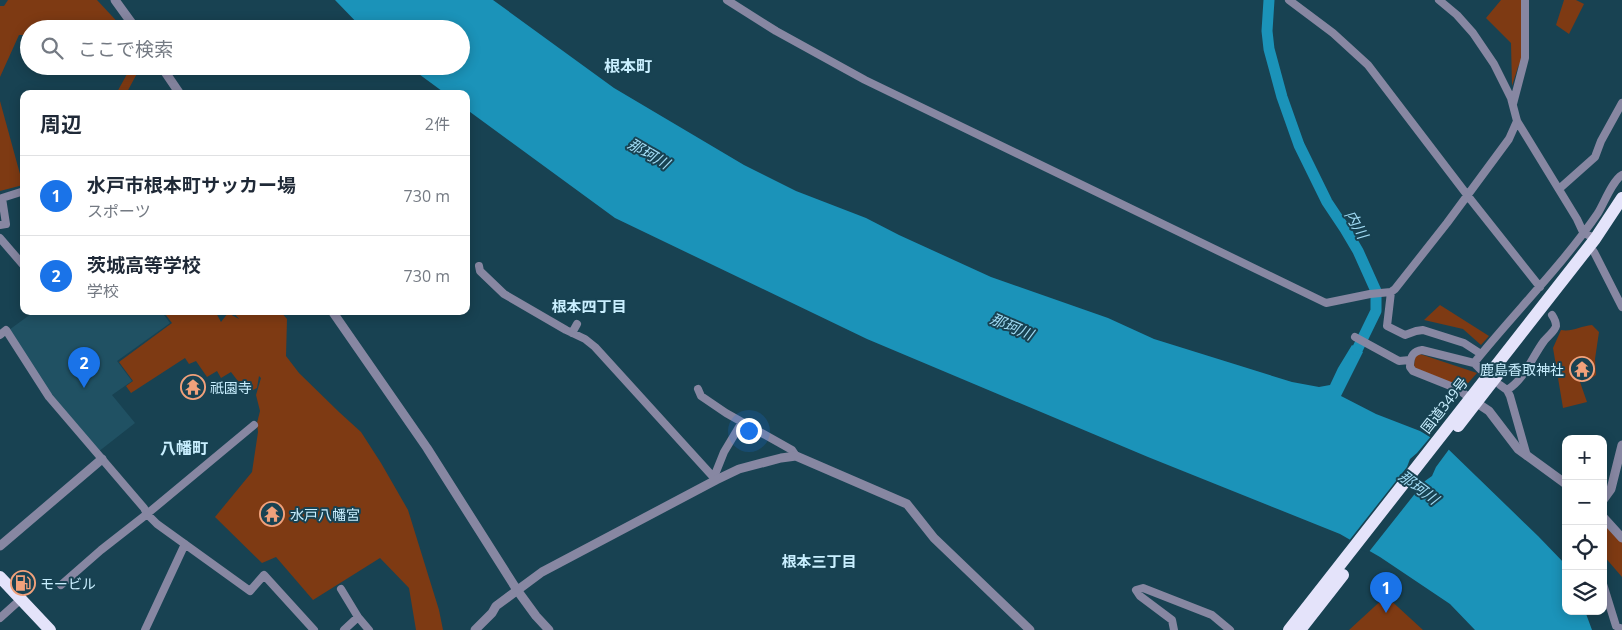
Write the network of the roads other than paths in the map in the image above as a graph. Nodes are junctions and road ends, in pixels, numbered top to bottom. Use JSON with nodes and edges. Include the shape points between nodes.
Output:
{"nodes":[{"id":1,"x":115,"y":0,"type":"edge"},
{"id":2,"x":728,"y":0,"type":"edge"},
{"id":3,"x":1289,"y":0,"type":"edge"},
{"id":4,"x":1439,"y":0,"type":"edge"},
{"id":5,"x":1525,"y":0,"type":"edge"},
{"id":6,"x":129,"y":20,"type":"edge"},
{"id":7,"x":168,"y":75,"type":"edge"},
{"id":8,"x":177,"y":90,"type":"edge"},
{"id":9,"x":1622,"y":102,"type":"edge"},
{"id":10,"x":1512,"y":105,"type":"junction"},
{"id":11,"x":1517,"y":121,"type":"junction"},
{"id":12,"x":1622,"y":174,"type":"edge"},
{"id":13,"x":1559,"y":189,"type":"junction"},
{"id":14,"x":20,"y":192,"type":"edge"},
{"id":15,"x":1468,"y":196,"type":"junction"},
{"id":16,"x":1622,"y":198,"type":"edge"},
{"id":17,"x":1622,"y":213,"type":"edge"},
{"id":18,"x":0,"y":225,"type":"edge"},
{"id":19,"x":1582,"y":232,"type":"junction"},
{"id":20,"x":0,"y":238,"type":"edge"},
{"id":21,"x":1594,"y":239,"type":"junction"},
{"id":22,"x":1594,"y":252,"type":"junction"},
{"id":23,"x":20,"y":261,"type":"edge"},
{"id":24,"x":479,"y":266,"type":"dead end"},
{"id":25,"x":1540,"y":287,"type":"junction"},
{"id":26,"x":1391,"y":292,"type":"junction"},
{"id":27,"x":1622,"y":307,"type":"edge"},
{"id":28,"x":335,"y":315,"type":"edge"},
{"id":29,"x":1552,"y":315,"type":"dead end"},
{"id":30,"x":577,"y":324,"type":"dead end"},
{"id":31,"x":572,"y":333,"type":"junction"},
{"id":32,"x":0,"y":335,"type":"edge"},
{"id":33,"x":1355,"y":337,"type":"dead end"},
{"id":34,"x":1481,"y":354,"type":"junction"},
{"id":35,"x":1410,"y":360,"type":"junction"},
{"id":36,"x":1474,"y":364,"type":"junction"},
{"id":37,"x":1481,"y":370,"type":"dead end"},
{"id":38,"x":698,"y":389,"type":"dead end"},
{"id":39,"x":1473,"y":400,"type":"junction"},
{"id":40,"x":1464,"y":411,"type":"junction"},
{"id":41,"x":742,"y":422,"type":"junction"},
{"id":42,"x":254,"y":425,"type":"dead end"},
{"id":43,"x":1622,"y":451,"type":"edge"},
{"id":44,"x":796,"y":456,"type":"junction"},
{"id":45,"x":1527,"y":456,"type":"junction"},
{"id":46,"x":102,"y":459,"type":"junction"},
{"id":47,"x":715,"y":479,"type":"junction"},
{"id":48,"x":1562,"y":481,"type":"edge"},
{"id":49,"x":1607,"y":494,"type":"edge"},
{"id":50,"x":147,"y":514,"type":"junction"},
{"id":51,"x":1607,"y":521,"type":"edge"},
{"id":52,"x":1622,"y":538,"type":"edge"},
{"id":53,"x":185,"y":544,"type":"junction"},
{"id":54,"x":0,"y":546,"type":"edge"},
{"id":55,"x":0,"y":576,"type":"edge"},
{"id":56,"x":61,"y":585,"type":"dead end"},
{"id":57,"x":340,"y":589,"type":"dead end"},
{"id":58,"x":517,"y":590,"type":"junction"},
{"id":59,"x":1607,"y":597,"type":"edge"},
{"id":60,"x":21,"y":599,"type":"junction"},
{"id":61,"x":358,"y":617,"type":"junction"},
{"id":62,"x":0,"y":618,"type":"edge"},
{"id":63,"x":1622,"y":629,"type":"edge"},
{"id":64,"x":50,"y":630,"type":"edge"},
{"id":65,"x":145,"y":630,"type":"edge"},
{"id":66,"x":314,"y":630,"type":"edge"},
{"id":67,"x":344,"y":630,"type":"edge"},
{"id":68,"x":369,"y":630,"type":"edge"},
{"id":69,"x":475,"y":630,"type":"edge"},
{"id":70,"x":549,"y":630,"type":"edge"},
{"id":71,"x":1030,"y":630,"type":"edge"},
{"id":72,"x":1174,"y":630,"type":"edge"},
{"id":73,"x":1230,"y":630,"type":"edge"},
{"id":74,"x":1289,"y":630,"type":"edge"},
{"id":75,"x":1300,"y":630,"type":"edge"}],
"edges":[{"from":1,"to":6,"type":"street"},
{"from":2,"to":26,"type":"street","via":[[776,31],[865,80],[1326,303]]},
{"from":3,"to":15,"type":"street","via":[[1334,33],[1368,66]]},
{"from":4,"to":10,"type":"street","via":[[1473,33],[1505,83]]},
{"from":5,"to":10,"type":"street","via":[[1525,58]]},
{"from":7,"to":8,"type":"street"},
{"from":9,"to":13,"type":"street","via":[[1595,157]]},
{"from":10,"to":11,"type":"street"},
{"from":11,"to":13,"type":"street"},
{"from":11,"to":15,"type":"street","via":[[1509,139]]},
{"from":12,"to":19,"type":"street"},
{"from":13,"to":19,"type":"street","via":[[1578,219]]},
{"from":14,"to":18,"type":"street","via":[[2,198],[6,224]]},
{"from":15,"to":25,"type":"street"},
{"from":15,"to":26,"type":"street"},
{"from":16,"to":21,"type":"highway","name":"国道349号"},
{"from":17,"to":22,"type":"highway","name":"国道349号"},
{"from":19,"to":21,"type":"street"},
{"from":19,"to":25,"type":"street"},
{"from":20,"to":23,"type":"street"},
{"from":21,"to":39,"type":"highway","name":"国道349号"},
{"from":22,"to":27,"type":"street"},
{"from":22,"to":39,"type":"highway","name":"国道349号"},
{"from":24,"to":31,"type":"street","via":[[480,271],[504,294]]},
{"from":25,"to":34,"type":"street"},
{"from":26,"to":34,"type":"street","via":[[1388,326],[1405,335],[1416,330],[1431,332],[1464,343]]},
{"from":28,"to":58,"type":"street","via":[[418,435]]},
{"from":29,"to":45,"type":"street","via":[[1556,328],[1513,386],[1503,388],[1512,402]]},
{"from":30,"to":31,"type":"street"},
{"from":31,"to":47,"type":"street","via":[[585,339],[606,357]]},
{"from":32,"to":46,"type":"street","via":[[6,330],[49,397]]},
{"from":33,"to":35,"type":"street","via":[[1399,361]]},
{"from":34,"to":36,"type":"street"},
{"from":35,"to":36,"type":"street","via":[[1413,353],[1422,350]]},
{"from":35,"to":39,"type":"street","via":[[1414,371],[1458,389]]},
{"from":36,"to":37,"type":"street"},
{"from":38,"to":41,"type":"street","via":[[701,396]]},
{"from":39,"to":40,"type":"highway","name":"国道349号"},
{"from":39,"to":45,"type":"street","via":[[1489,411],[1510,441]]},
{"from":40,"to":74,"type":"highway","name":"国道349号"},
{"from":40,"to":75,"type":"highway","name":"国道349号"},
{"from":41,"to":44,"type":"street","via":[[792,450]]},
{"from":41,"to":47,"type":"street","via":[[724,452]]},
{"from":42,"to":50,"type":"street"},
{"from":43,"to":49,"type":"street"},
{"from":44,"to":47,"type":"street","via":[[739,469]]},
{"from":44,"to":71,"type":"street","via":[[907,504],[934,538]]},
{"from":45,"to":48,"type":"street"},
{"from":46,"to":50,"type":"street"},
{"from":46,"to":54,"type":"street"},
{"from":47,"to":58,"type":"street","via":[[542,572]]},
{"from":50,"to":53,"type":"street"},
{"from":50,"to":56,"type":"street"},
{"from":51,"to":52,"type":"street"},
{"from":53,"to":65,"type":"street"},
{"from":53,"to":66,"type":"street","via":[[250,591],[264,575]]},
{"from":55,"to":60,"type":"highway"},
{"from":57,"to":61,"type":"street"},
{"from":58,"to":69,"type":"street","via":[[496,606]]},
{"from":58,"to":70,"type":"street"},
{"from":59,"to":63,"type":"street","via":[[1616,626]]},
{"from":60,"to":62,"type":"street"},
{"from":60,"to":64,"type":"highway"},
{"from":61,"to":67,"type":"street"},
{"from":61,"to":68,"type":"street"},
{"from":72,"to":73,"type":"street","via":[[1172,620],[1136,590],[1143,588],[1212,615]]}]}
